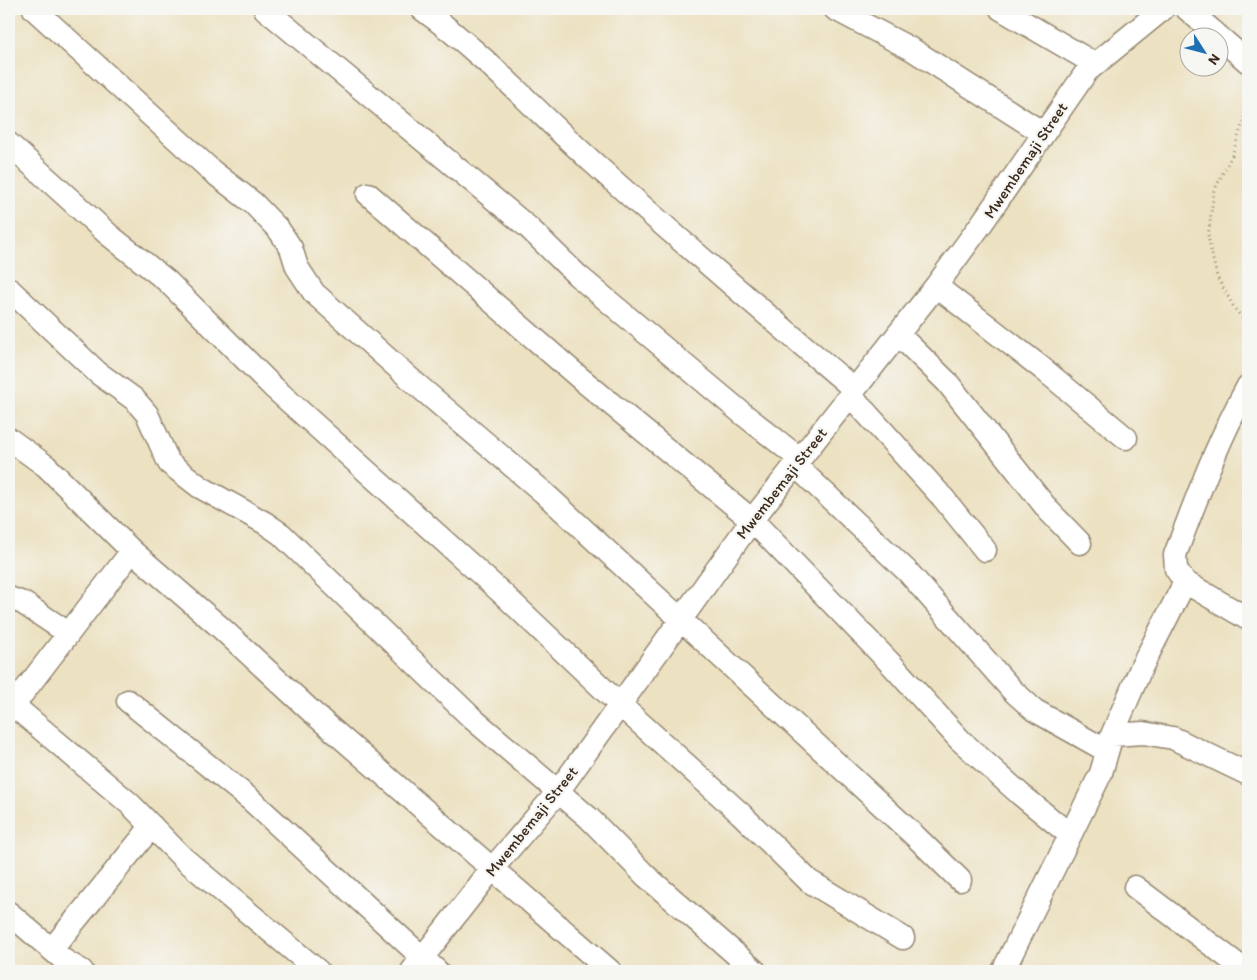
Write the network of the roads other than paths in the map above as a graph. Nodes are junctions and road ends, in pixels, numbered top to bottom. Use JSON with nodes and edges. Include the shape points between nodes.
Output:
{"nodes":[{"id":1,"x":34,"y":9,"type":"edge"},
{"id":2,"x":266,"y":9,"type":"edge"},
{"id":3,"x":422,"y":9,"type":"edge"},
{"id":4,"x":834,"y":9,"type":"edge"},
{"id":5,"x":1001,"y":9,"type":"edge"},
{"id":6,"x":1187,"y":9,"type":"edge"},
{"id":7,"x":1157,"y":10,"type":"edge"},
{"id":8,"x":1248,"y":62,"type":"edge"},
{"id":9,"x":1095,"y":64,"type":"junction"},
{"id":10,"x":1043,"y":133,"type":"junction"},
{"id":11,"x":9,"y":144,"type":"edge"},
{"id":12,"x":368,"y":194,"type":"dead end"},
{"id":13,"x":936,"y":286,"type":"junction"},
{"id":14,"x":9,"y":289,"type":"edge"},
{"id":15,"x":898,"y":334,"type":"junction"},
{"id":16,"x":1248,"y":386,"type":"edge"},
{"id":17,"x":852,"y":392,"type":"junction"},
{"id":18,"x":1126,"y":438,"type":"dead end"},
{"id":19,"x":9,"y":439,"type":"edge"},
{"id":20,"x":798,"y":462,"type":"junction"},
{"id":21,"x":752,"y":520,"type":"junction"},
{"id":22,"x":1080,"y":544,"type":"dead end"},
{"id":23,"x":985,"y":550,"type":"dead end"},
{"id":24,"x":132,"y":551,"type":"junction"},
{"id":25,"x":1185,"y":582,"type":"junction"},
{"id":26,"x":9,"y":598,"type":"edge"},
{"id":27,"x":681,"y":619,"type":"junction"},
{"id":28,"x":1248,"y":619,"type":"edge"},
{"id":29,"x":68,"y":633,"type":"junction"},
{"id":30,"x":128,"y":701,"type":"dead end"},
{"id":31,"x":619,"y":704,"type":"junction"},
{"id":32,"x":11,"y":708,"type":"edge"},
{"id":33,"x":1110,"y":743,"type":"junction"},
{"id":34,"x":1248,"y":774,"type":"edge"},
{"id":35,"x":557,"y":793,"type":"junction"},
{"id":36,"x":152,"y":826,"type":"junction"},
{"id":37,"x":1070,"y":835,"type":"junction"},
{"id":38,"x":492,"y":869,"type":"junction"},
{"id":39,"x":960,"y":880,"type":"dead end"},
{"id":40,"x":1135,"y":887,"type":"dead end"},
{"id":41,"x":9,"y":913,"type":"edge"},
{"id":42,"x":903,"y":938,"type":"dead end"},
{"id":43,"x":52,"y":949,"type":"junction"},
{"id":44,"x":424,"y":967,"type":"edge"},
{"id":45,"x":82,"y":971,"type":"edge"},
{"id":46,"x":318,"y":971,"type":"edge"},
{"id":47,"x":610,"y":971,"type":"edge"},
{"id":48,"x":755,"y":971,"type":"edge"},
{"id":49,"x":1002,"y":971,"type":"edge"},
{"id":50,"x":1246,"y":971,"type":"edge"}],
"edges":[{"from":1,"to":27,"type":"street","via":[[206,166],[253,203],[279,230],[291,248],[297,267],[314,292],[543,492]]},
{"from":2,"to":20,"type":"street","via":[[522,222],[577,275]]},
{"from":3,"to":17,"type":"street","via":[[497,71],[546,120]]},
{"from":4,"to":10,"type":"street","via":[[913,50]]},
{"from":5,"to":9,"type":"street"},
{"from":6,"to":8,"type":"street"},
{"from":7,"to":9,"type":"street","name":"Mwembemaji Street"},
{"from":9,"to":10,"type":"street","name":"Mwembemaji Street","via":[[1086,71]]},
{"from":10,"to":13,"type":"street","name":"Mwembemaji Street"},
{"from":11,"to":31,"type":"street","via":[[109,235],[167,281],[273,387],[503,594]]},
{"from":12,"to":21,"type":"street"},
{"from":13,"to":15,"type":"street","name":"Mwembemaji Street"},
{"from":13,"to":18,"type":"street"},
{"from":14,"to":35,"type":"street","via":[[98,373],[134,399],[147,414],[169,463],[200,487],[281,534],[473,719]]},
{"from":15,"to":17,"type":"street","name":"Mwembemaji Street"},
{"from":15,"to":22,"type":"street","via":[[948,382],[1049,511]]},
{"from":16,"to":25,"type":"street","via":[[1206,472],[1175,555],[1176,569]]},
{"from":17,"to":20,"type":"street","name":"Mwembemaji Street"},
{"from":17,"to":23,"type":"street"},
{"from":19,"to":24,"type":"street","via":[[46,466]]},
{"from":20,"to":21,"type":"street","name":"Mwembemaji Street"},
{"from":20,"to":33,"type":"street","via":[[908,572],[1012,690],[1034,710]]},
{"from":21,"to":27,"type":"street","name":"Mwembemaji Street"},
{"from":21,"to":37,"type":"street","via":[[894,666],[960,740]]},
{"from":24,"to":29,"type":"street"},
{"from":24,"to":38,"type":"street"},
{"from":25,"to":28,"type":"street"},
{"from":25,"to":33,"type":"street","via":[[1142,666]]},
{"from":26,"to":29,"type":"street","via":[[23,603]]},
{"from":27,"to":31,"type":"street","name":"Mwembemaji Street"},
{"from":27,"to":39,"type":"street"},
{"from":29,"to":32,"type":"street"},
{"from":30,"to":44,"type":"street","via":[[251,800]]},
{"from":31,"to":35,"type":"street","name":"Mwembemaji Street"},
{"from":31,"to":42,"type":"street","via":[[809,880]]},
{"from":32,"to":36,"type":"street","via":[[130,804]]},
{"from":33,"to":34,"type":"street","via":[[1143,733],[1173,738]]},
{"from":33,"to":37,"type":"street","via":[[1101,773]]},
{"from":35,"to":38,"type":"street","name":"Mwembemaji Street"},
{"from":35,"to":48,"type":"street","via":[[589,818],[646,876]]},
{"from":36,"to":43,"type":"street"},
{"from":36,"to":46,"type":"street","via":[[183,858]]},
{"from":37,"to":49,"type":"street"},
{"from":38,"to":44,"type":"street","name":"Mwembemaji Street"},
{"from":38,"to":47,"type":"street"},
{"from":40,"to":50,"type":"street"},
{"from":41,"to":43,"type":"street"},
{"from":43,"to":45,"type":"street"}]}
